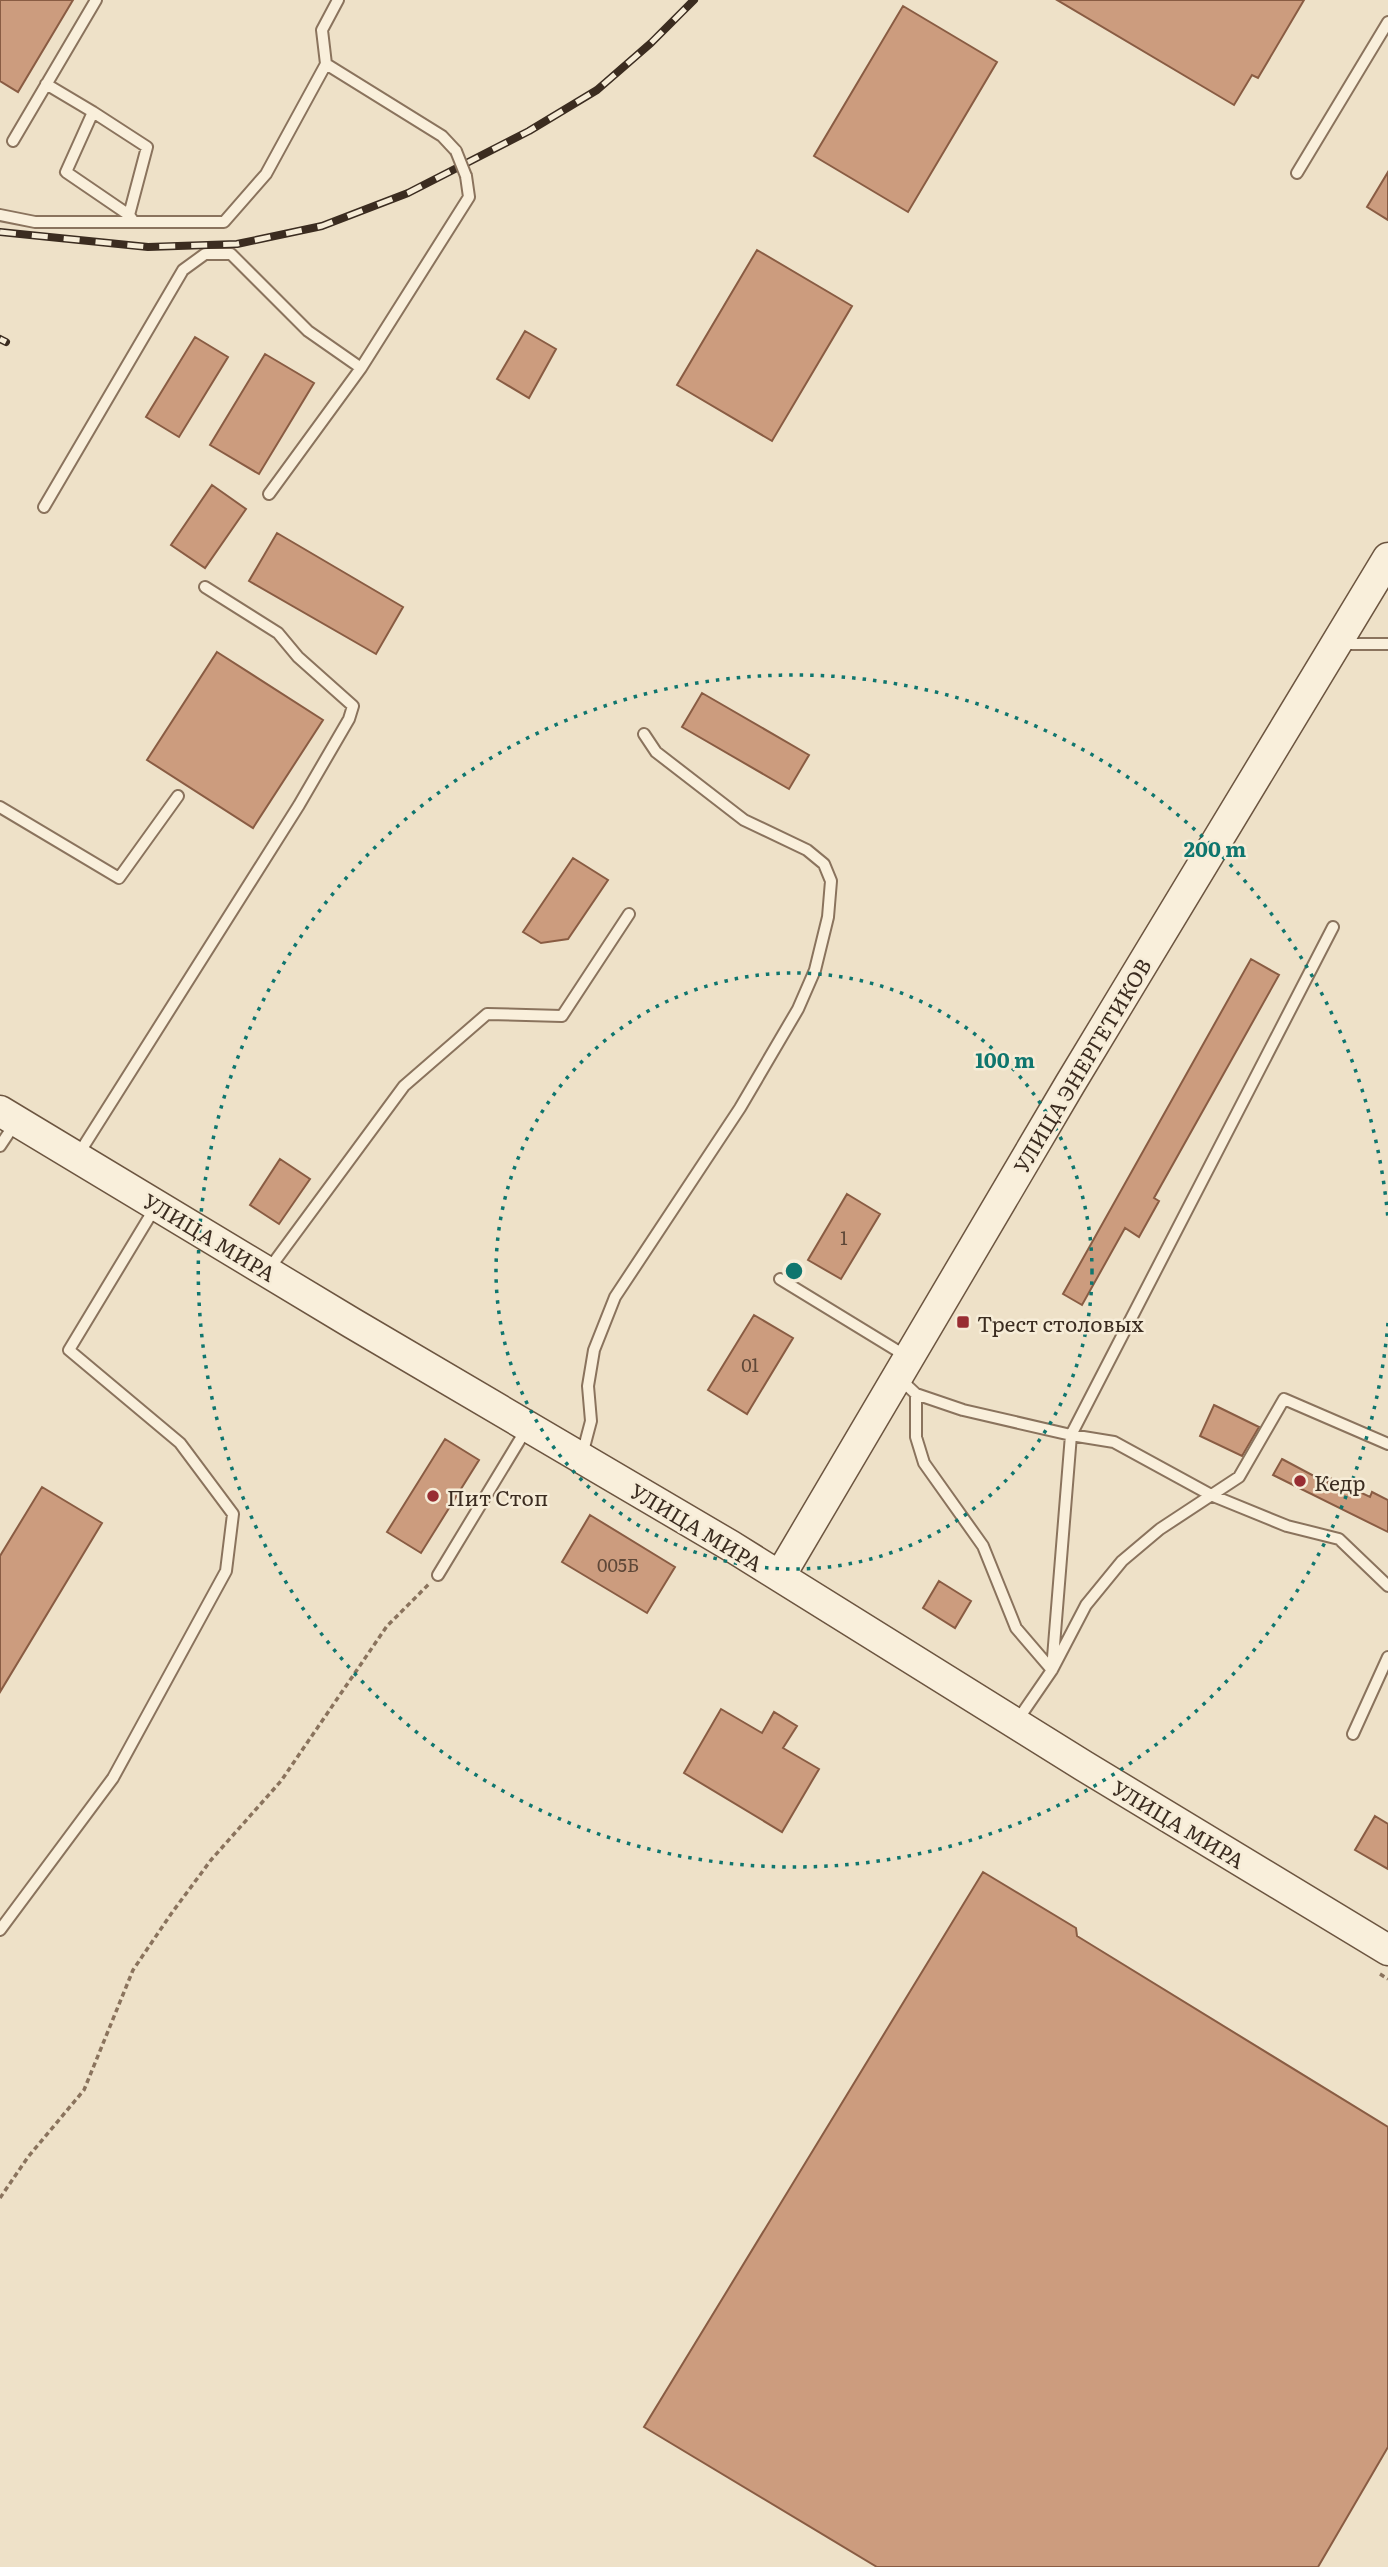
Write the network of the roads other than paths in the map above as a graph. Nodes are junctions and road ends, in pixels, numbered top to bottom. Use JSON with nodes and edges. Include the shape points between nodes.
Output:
{"nodes":[{"id":1,"x":96,"y":0,"type":"edge"},
{"id":2,"x":338,"y":0,"type":"edge"},
{"id":3,"x":1388,"y":22,"type":"edge"},
{"id":4,"x":326,"y":64,"type":"junction"},
{"id":5,"x":46,"y":84,"type":"junction"},
{"id":6,"x":93,"y":111,"type":"junction"},
{"id":7,"x":13,"y":141,"type":"dead end"},
{"id":8,"x":1297,"y":173,"type":"dead end"},
{"id":9,"x":0,"y":215,"type":"edge"},
{"id":10,"x":131,"y":218,"type":"junction"},
{"id":11,"x":361,"y":368,"type":"junction"},
{"id":12,"x":269,"y":494,"type":"dead end"},
{"id":13,"x":44,"y":507,"type":"dead end"},
{"id":14,"x":1388,"y":558,"type":"edge"},
{"id":15,"x":205,"y":587,"type":"dead end"},
{"id":16,"x":1336,"y":643,"type":"junction"},
{"id":17,"x":1388,"y":644,"type":"edge"},
{"id":18,"x":644,"y":734,"type":"dead end"},
{"id":19,"x":178,"y":796,"type":"dead end"},
{"id":20,"x":0,"y":807,"type":"edge"},
{"id":21,"x":629,"y":914,"type":"dead end"},
{"id":22,"x":1333,"y":927,"type":"dead end"},
{"id":23,"x":5,"y":1110,"type":"edge"},
{"id":24,"x":0,"y":1146,"type":"edge"},
{"id":25,"x":78,"y":1156,"type":"junction"},
{"id":26,"x":158,"y":1204,"type":"junction"},
{"id":27,"x":267,"y":1271,"type":"junction"},
{"id":28,"x":780,"y":1279,"type":"dead end"},
{"id":29,"x":907,"y":1376,"type":"junction"},
{"id":30,"x":528,"y":1426,"type":"junction"},
{"id":31,"x":1071,"y":1435,"type":"junction"},
{"id":32,"x":1388,"y":1444,"type":"edge"},
{"id":33,"x":582,"y":1458,"type":"junction"},
{"id":34,"x":1211,"y":1494,"type":"junction"},
{"id":35,"x":438,"y":1575,"type":"road end"},
{"id":36,"x":780,"y":1576,"type":"junction"},
{"id":37,"x":1388,"y":1586,"type":"edge"},
{"id":38,"x":1388,"y":1657,"type":"edge"},
{"id":39,"x":1052,"y":1670,"type":"junction"},
{"id":40,"x":1016,"y":1722,"type":"junction"},
{"id":41,"x":1353,"y":1734,"type":"dead end"},
{"id":42,"x":0,"y":1930,"type":"edge"},
{"id":43,"x":1388,"y":1950,"type":"edge"}],
"edges":[{"from":1,"to":5,"type":"lane"},
{"from":2,"to":4,"type":"lane","via":[[322,30]]},
{"from":3,"to":8,"type":"lane"},
{"from":4,"to":10,"type":"lane","via":[[266,174],[224,222]]},
{"from":4,"to":11,"type":"lane","bridge":true,"via":[[442,136],[456,151],[469,197]]},
{"from":5,"to":6,"type":"lane"},
{"from":5,"to":7,"type":"lane"},
{"from":6,"to":10,"type":"lane","via":[[147,147]]},
{"from":6,"to":10,"type":"lane","via":[[66,173]]},
{"from":9,"to":10,"type":"lane","via":[[35,222]]},
{"from":11,"to":12,"type":"lane"},
{"from":11,"to":13,"type":"lane","via":[[308,331],[231,254],[205,254],[183,270]]},
{"from":14,"to":16,"type":"main road","name":"УЛИЦА ЭНЕРГЕТИКОВ"},
{"from":15,"to":25,"type":"lane","via":[[278,633],[353,706],[299,805]]},
{"from":16,"to":17,"type":"lane"},
{"from":16,"to":29,"type":"main road","name":"УЛИЦА ЭНЕРГЕТИКОВ","via":[[1063,1095]]},
{"from":18,"to":33,"type":"lane","via":[[656,752],[744,820],[807,850],[824,864],[831,881],[828,917],[816,970],[798,1009],[740,1108],[615,1297],[594,1350],[588,1386],[591,1421]]},
{"from":19,"to":20,"type":"lane","via":[[119,878]]},
{"from":21,"to":27,"type":"lane","via":[[562,1016],[487,1014],[404,1086]]},
{"from":22,"to":31,"type":"lane"},
{"from":23,"to":24,"type":"lane"},
{"from":23,"to":25,"type":"main road","name":"УЛИЦА МИРА"},
{"from":25,"to":26,"type":"main road","name":"УЛИЦА МИРА"},
{"from":26,"to":27,"type":"main road","name":"УЛИЦА МИРА"},
{"from":26,"to":42,"type":"lane","via":[[69,1350],[180,1443],[233,1514],[226,1571],[113,1778]]},
{"from":27,"to":30,"type":"main road","name":"УЛИЦА МИРА"},
{"from":28,"to":29,"type":"lane"},
{"from":29,"to":31,"type":"lane","via":[[963,1410]]},
{"from":29,"to":36,"type":"main road","name":"УЛИЦА ЭНЕРГЕТИКОВ"},
{"from":29,"to":39,"type":"lane","via":[[924,1463],[983,1546],[1016,1628]]},
{"from":30,"to":33,"type":"main road","name":"УЛИЦА МИРА"},
{"from":30,"to":35,"type":"lane"},
{"from":31,"to":34,"type":"lane","via":[[1114,1442]]},
{"from":31,"to":39,"type":"lane"},
{"from":32,"to":34,"type":"lane","via":[[1284,1399],[1239,1477]]},
{"from":33,"to":36,"type":"main road","name":"УЛИЦА МИРА"},
{"from":34,"to":37,"type":"lane","via":[[1287,1526],[1339,1539]]},
{"from":34,"to":39,"type":"lane","via":[[1122,1561],[1086,1605]]},
{"from":36,"to":40,"type":"main road","name":"УЛИЦА МИРА"},
{"from":38,"to":41,"type":"lane"},
{"from":39,"to":40,"type":"lane"},
{"from":40,"to":43,"type":"main road","name":"УЛИЦА МИРА"}]}
